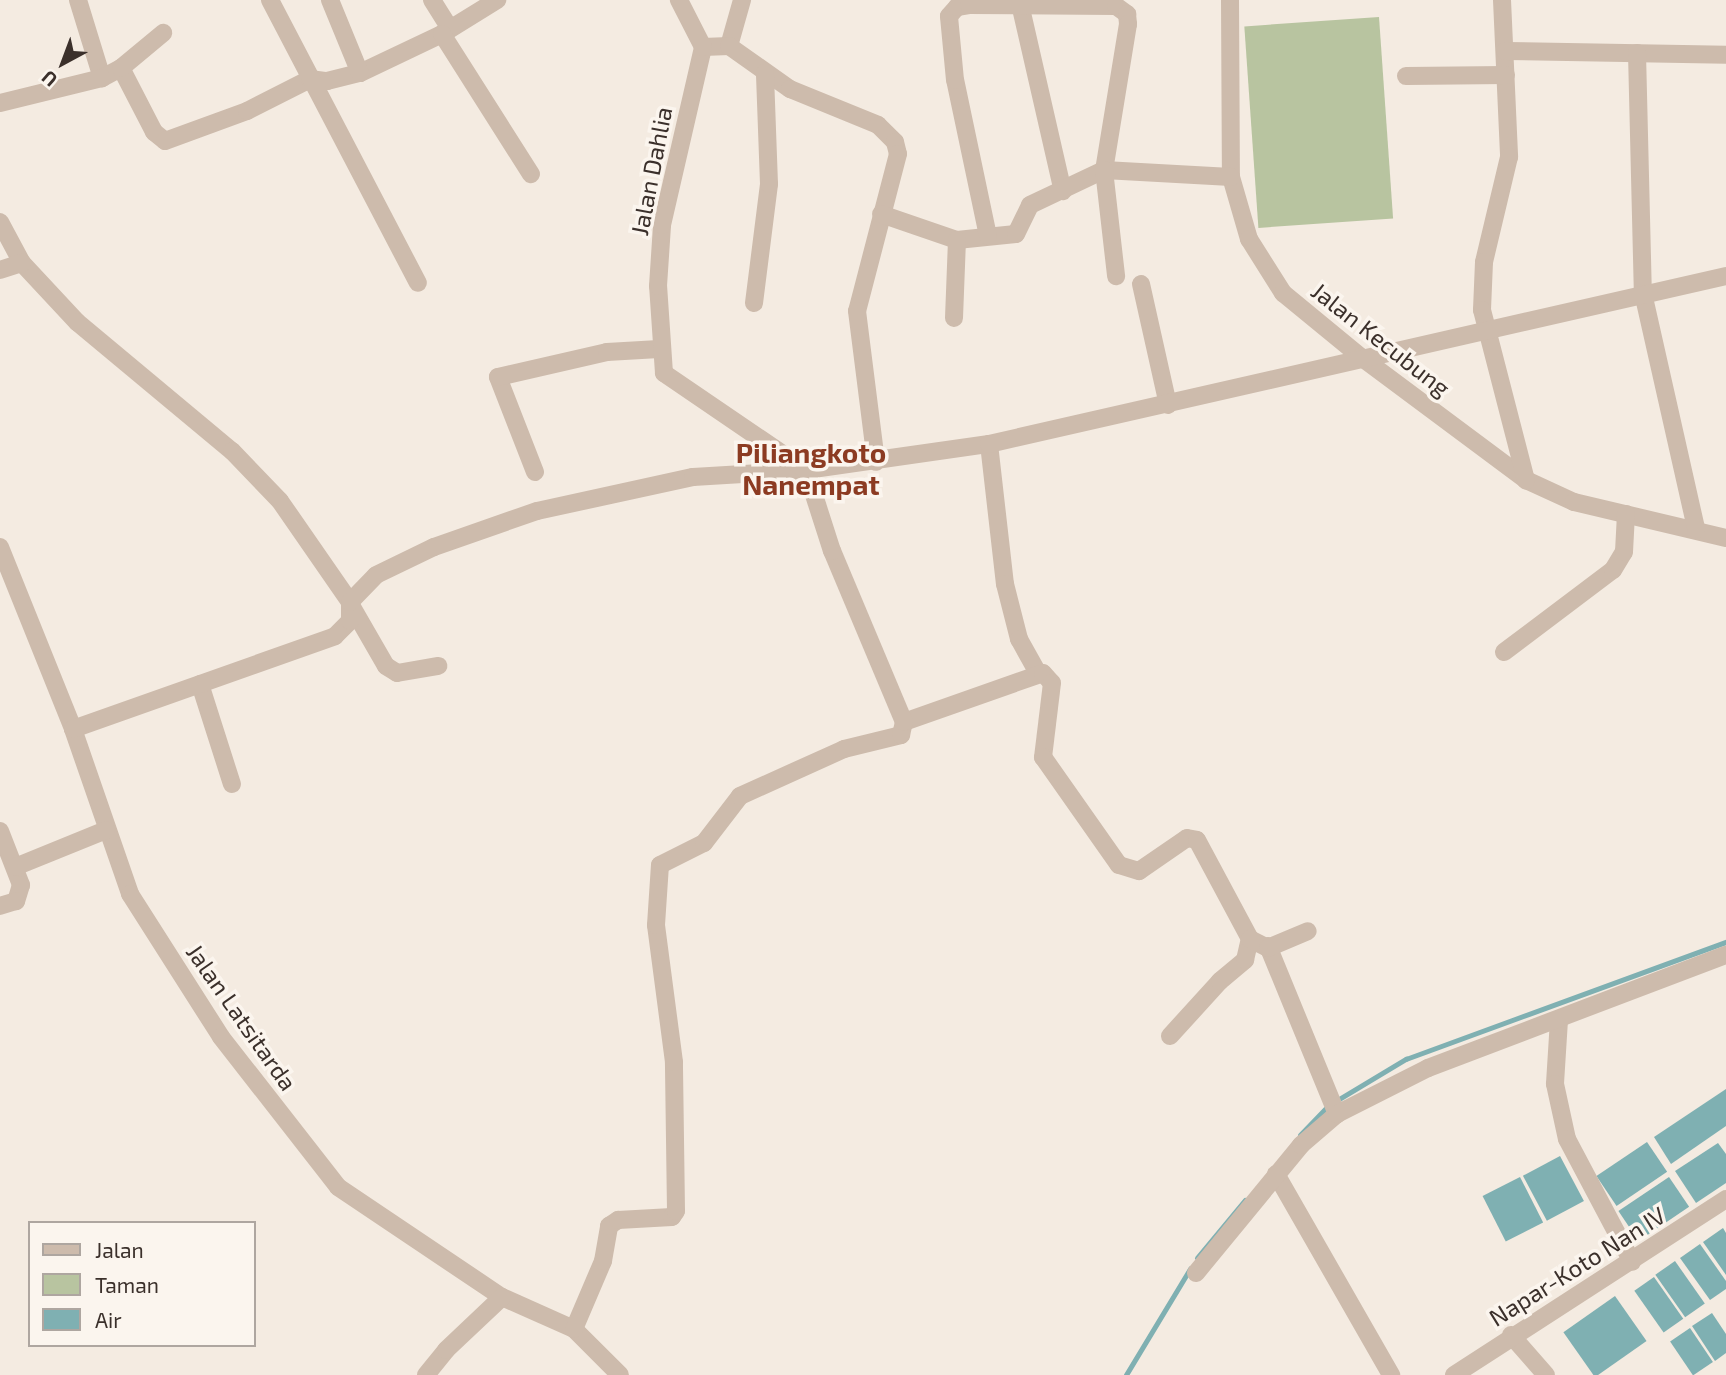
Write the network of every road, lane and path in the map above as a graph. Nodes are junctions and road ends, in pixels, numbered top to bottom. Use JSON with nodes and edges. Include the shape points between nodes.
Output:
{"nodes":[{"id":1,"x":78,"y":0,"type":"edge"},
{"id":2,"x":271,"y":0,"type":"edge"},
{"id":3,"x":330,"y":0,"type":"edge"},
{"id":4,"x":432,"y":0,"type":"edge"},
{"id":5,"x":497,"y":0,"type":"edge"},
{"id":6,"x":680,"y":0,"type":"edge"},
{"id":7,"x":742,"y":0,"type":"edge"},
{"id":8,"x":1230,"y":0,"type":"edge"},
{"id":9,"x":1502,"y":0,"type":"edge"},
{"id":10,"x":1020,"y":4,"type":"junction"},
{"id":11,"x":446,"y":32,"type":"junction"},
{"id":12,"x":163,"y":33,"type":"dead end"},
{"id":13,"x":729,"y":46,"type":"junction"},
{"id":14,"x":704,"y":47,"type":"junction"},
{"id":15,"x":1505,"y":51,"type":"junction"},
{"id":16,"x":1637,"y":53,"type":"junction"},
{"id":17,"x":1726,"y":55,"type":"edge"},
{"id":18,"x":121,"y":68,"type":"junction"},
{"id":19,"x":360,"y":73,"type":"junction"},
{"id":20,"x":765,"y":73,"type":"junction"},
{"id":21,"x":1506,"y":75,"type":"junction"},
{"id":22,"x":1406,"y":76,"type":"dead end"},
{"id":23,"x":102,"y":78,"type":"junction"},
{"id":24,"x":310,"y":79,"type":"junction"},
{"id":25,"x":0,"y":103,"type":"edge"},
{"id":26,"x":1104,"y":170,"type":"junction"},
{"id":27,"x":531,"y":174,"type":"dead end"},
{"id":28,"x":1231,"y":177,"type":"junction"},
{"id":29,"x":1063,"y":191,"type":"junction"},
{"id":30,"x":881,"y":214,"type":"junction"},
{"id":31,"x":0,"y":222,"type":"edge"},
{"id":32,"x":988,"y":236,"type":"junction"},
{"id":33,"x":957,"y":240,"type":"junction"},
{"id":34,"x":22,"y":263,"type":"junction"},
{"id":35,"x":0,"y":270,"type":"edge"},
{"id":36,"x":1116,"y":276,"type":"dead end"},
{"id":37,"x":1726,"y":276,"type":"edge"},
{"id":38,"x":418,"y":284,"type":"dead end"},
{"id":39,"x":1141,"y":284,"type":"dead end"},
{"id":40,"x":1643,"y":293,"type":"junction"},
{"id":41,"x":754,"y":303,"type":"dead end"},
{"id":42,"x":954,"y":318,"type":"dead end"},
{"id":43,"x":1486,"y":330,"type":"junction"},
{"id":44,"x":659,"y":349,"type":"junction"},
{"id":45,"x":1361,"y":357,"type":"junction"},
{"id":46,"x":1168,"y":405,"type":"junction"},
{"id":47,"x":989,"y":444,"type":"junction"},
{"id":48,"x":876,"y":461,"type":"junction"},
{"id":49,"x":806,"y":470,"type":"junction"},
{"id":50,"x":535,"y":472,"type":"dead end"},
{"id":51,"x":1526,"y":480,"type":"junction"},
{"id":52,"x":1626,"y":514,"type":"junction"},
{"id":53,"x":1696,"y":529,"type":"junction"},
{"id":54,"x":1726,"y":538,"type":"edge"},
{"id":55,"x":0,"y":547,"type":"edge"},
{"id":56,"x":351,"y":604,"type":"junction"},
{"id":57,"x":1504,"y":652,"type":"dead end"},
{"id":58,"x":438,"y":666,"type":"dead end"},
{"id":59,"x":1037,"y":672,"type":"junction"},
{"id":60,"x":200,"y":684,"type":"junction"},
{"id":61,"x":904,"y":722,"type":"junction"},
{"id":62,"x":73,"y":729,"type":"junction"},
{"id":63,"x":232,"y":784,"type":"dead end"},
{"id":64,"x":106,"y":830,"type":"junction"},
{"id":65,"x":0,"y":831,"type":"edge"},
{"id":66,"x":15,"y":867,"type":"junction"},
{"id":67,"x":0,"y":906,"type":"edge"},
{"id":68,"x":1308,"y":931,"type":"dead end"},
{"id":69,"x":1250,"y":939,"type":"junction"},
{"id":70,"x":1268,"y":946,"type":"junction"},
{"id":71,"x":1726,"y":955,"type":"edge"},
{"id":72,"x":1559,"y":1020,"type":"junction"},
{"id":73,"x":1170,"y":1036,"type":"dead end"},
{"id":74,"x":1334,"y":1107,"type":"junction"},
{"id":75,"x":1276,"y":1174,"type":"junction"},
{"id":76,"x":1726,"y":1199,"type":"edge"},
{"id":77,"x":1632,"y":1262,"type":"junction"},
{"id":78,"x":1196,"y":1273,"type":"dead end"},
{"id":79,"x":502,"y":1297,"type":"junction"},
{"id":80,"x":578,"y":1321,"type":"junction"},
{"id":81,"x":1511,"y":1335,"type":"junction"},
{"id":82,"x":426,"y":1375,"type":"edge"},
{"id":83,"x":620,"y":1375,"type":"edge"},
{"id":84,"x":1391,"y":1375,"type":"edge"},
{"id":85,"x":1454,"y":1375,"type":"edge"},
{"id":86,"x":1545,"y":1375,"type":"edge"}],
"edges":[{"from":1,"to":23,"type":"street"},
{"from":2,"to":24,"type":"street"},
{"from":3,"to":19,"type":"street"},
{"from":4,"to":11,"type":"street"},
{"from":5,"to":11,"type":"street"},
{"from":6,"to":14,"type":"street"},
{"from":7,"to":13,"type":"street"},
{"from":8,"to":28,"type":"street","name":"Jalan Kecubung"},
{"from":9,"to":15,"type":"street"},
{"from":10,"to":26,"type":"street","via":[[1116,6],[1127,14]]},
{"from":10,"to":29,"type":"street"},
{"from":10,"to":32,"type":"street","via":[[963,5],[949,16],[955,80]]},
{"from":11,"to":19,"type":"street"},
{"from":11,"to":27,"type":"street"},
{"from":12,"to":18,"type":"street"},
{"from":13,"to":14,"type":"street"},
{"from":13,"to":20,"type":"street"},
{"from":14,"to":44,"type":"street","name":"Jalan Dahlia","via":[[662,225]]},
{"from":15,"to":16,"type":"street"},
{"from":15,"to":21,"type":"street"},
{"from":16,"to":17,"type":"street"},
{"from":16,"to":40,"type":"street"},
{"from":18,"to":23,"type":"street"},
{"from":18,"to":24,"type":"street","via":[[154,132],[165,141],[247,111]]},
{"from":19,"to":24,"type":"street","via":[[327,81]]},
{"from":20,"to":30,"type":"street","via":[[790,89],[878,125],[892,137],[898,154]]},
{"from":20,"to":41,"type":"street","via":[[769,184]]},
{"from":21,"to":22,"type":"street"},
{"from":21,"to":43,"type":"street","via":[[1509,157],[1484,262]]},
{"from":23,"to":25,"type":"street"},
{"from":24,"to":38,"type":"street"},
{"from":26,"to":28,"type":"street"},
{"from":26,"to":29,"type":"street"},
{"from":26,"to":36,"type":"street"},
{"from":28,"to":45,"type":"street","name":"Jalan Kecubung","via":[[1250,240],[1283,293]]},
{"from":29,"to":32,"type":"street","via":[[1030,205],[1016,234]]},
{"from":30,"to":33,"type":"street"},
{"from":30,"to":48,"type":"street","via":[[858,310]]},
{"from":31,"to":34,"type":"street"},
{"from":32,"to":33,"type":"street"},
{"from":33,"to":42,"type":"street"},
{"from":34,"to":35,"type":"street"},
{"from":34,"to":56,"type":"street","via":[[107,349],[232,451],[280,501]]},
{"from":37,"to":40,"type":"street"},
{"from":39,"to":46,"type":"street"},
{"from":40,"to":43,"type":"street"},
{"from":40,"to":53,"type":"street"},
{"from":43,"to":45,"type":"street"},
{"from":43,"to":51,"type":"street"},
{"from":44,"to":49,"type":"street","name":"Jalan Dahlia","via":[[663,373]]},
{"from":44,"to":50,"type":"street","via":[[607,352],[498,377]]},
{"from":45,"to":46,"type":"street","via":[[1272,383]]},
{"from":45,"to":51,"type":"street","name":"Jalan Kecubung"},
{"from":46,"to":47,"type":"street"},
{"from":47,"to":48,"type":"street"},
{"from":47,"to":59,"type":"street","via":[[1005,584],[1019,639]]},
{"from":48,"to":49,"type":"street"},
{"from":49,"to":56,"type":"street","via":[[693,477],[537,511],[401,561],[368,582]]},
{"from":49,"to":61,"type":"street","via":[[832,551]]},
{"from":51,"to":52,"type":"street","name":"Jalan Kecubung","via":[[1574,502]]},
{"from":52,"to":53,"type":"street","name":"Jalan Kecubung"},
{"from":52,"to":57,"type":"street","via":[[1624,552],[1614,570]]},
{"from":53,"to":54,"type":"street","name":"Jalan Kecubung"},
{"from":55,"to":62,"type":"street","name":"Jalan Latsitarda"},
{"from":56,"to":58,"type":"street","via":[[386,666],[397,673]]},
{"from":56,"to":60,"type":"street","via":[[346,627],[335,636]]},
{"from":59,"to":61,"type":"street"},
{"from":59,"to":69,"type":"street","via":[[1052,683],[1042,748],[1046,765],[1119,865],[1139,871],[1186,838],[1197,840]]},
{"from":60,"to":62,"type":"street"},
{"from":60,"to":63,"type":"street"},
{"from":61,"to":80,"type":"street","via":[[901,735],[844,749],[740,796],[704,843],[660,865],[656,925],[674,1062],[676,1211],[672,1217],[618,1220],[609,1226],[603,1261]]},
{"from":62,"to":64,"type":"street","name":"Jalan Latsitarda"},
{"from":64,"to":66,"type":"street"},
{"from":64,"to":79,"type":"street","name":"Jalan Latsitarda","via":[[130,894],[221,1037],[323,1172],[372,1213]]},
{"from":65,"to":66,"type":"street"},
{"from":66,"to":67,"type":"street","via":[[21,885],[16,901]]},
{"from":68,"to":70,"type":"street"},
{"from":69,"to":70,"type":"street"},
{"from":69,"to":73,"type":"street","via":[[1245,960]]},
{"from":70,"to":74,"type":"street"},
{"from":71,"to":72,"type":"street"},
{"from":72,"to":74,"type":"street"},
{"from":72,"to":77,"type":"street","via":[[1555,1084],[1567,1139]]},
{"from":74,"to":75,"type":"street"},
{"from":75,"to":78,"type":"street"},
{"from":75,"to":84,"type":"street"},
{"from":76,"to":77,"type":"street","name":"Napar-Koto Nan IV"},
{"from":77,"to":81,"type":"street","name":"Napar-Koto Nan IV"},
{"from":79,"to":80,"type":"street","name":"Jalan Latsitarda"},
{"from":79,"to":82,"type":"street"},
{"from":80,"to":83,"type":"street","name":"Jalan Latsitarda"},
{"from":81,"to":85,"type":"street","name":"Napar-Koto Nan IV"},
{"from":81,"to":86,"type":"street"}]}
